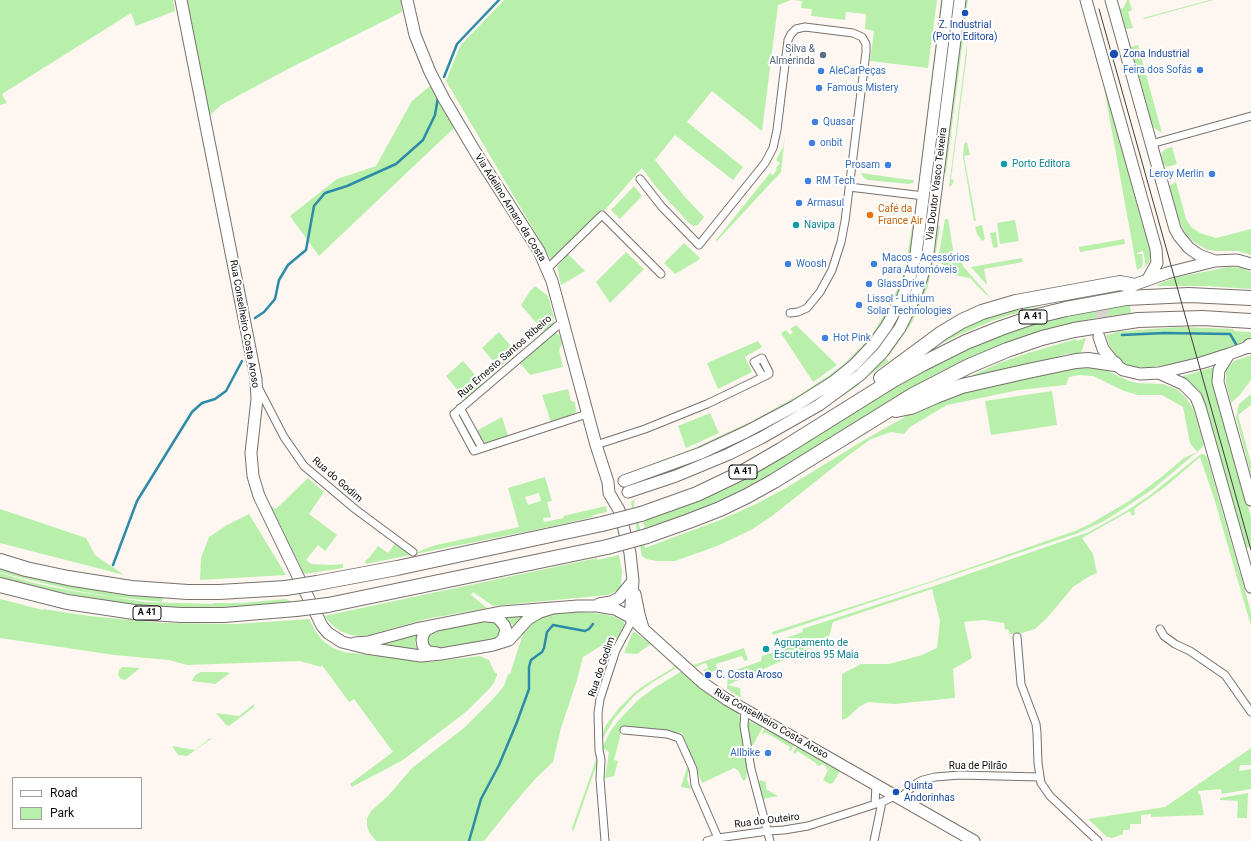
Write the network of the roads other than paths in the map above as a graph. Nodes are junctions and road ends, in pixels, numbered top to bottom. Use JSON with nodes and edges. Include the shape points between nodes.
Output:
{"nodes":[{"id":1,"x":181,"y":0,"type":"edge"},
{"id":2,"x":407,"y":0,"type":"edge"},
{"id":3,"x":948,"y":0,"type":"edge"},
{"id":4,"x":960,"y":0,"type":"edge"},
{"id":5,"x":1086,"y":0,"type":"edge"},
{"id":6,"x":1111,"y":0,"type":"edge"},
{"id":7,"x":1251,"y":116,"type":"edge"},
{"id":8,"x":1151,"y":144,"type":"junction"},
{"id":9,"x":640,"y":179,"type":"dead end"},
{"id":10,"x":849,"y":187,"type":"junction"},
{"id":11,"x":924,"y":196,"type":"junction"},
{"id":12,"x":935,"y":198,"type":"junction"},
{"id":13,"x":1215,"y":261,"type":"junction"},
{"id":14,"x":1251,"y":264,"type":"edge"},
{"id":15,"x":547,"y":269,"type":"junction"},
{"id":16,"x":661,"y":274,"type":"dead end"},
{"id":17,"x":1148,"y":279,"type":"junction"},
{"id":18,"x":1130,"y":286,"type":"joint"},
{"id":19,"x":1251,"y":298,"type":"edge"},
{"id":20,"x":790,"y":313,"type":"dead end"},
{"id":21,"x":562,"y":321,"type":"junction"},
{"id":22,"x":1251,"y":321,"type":"edge"},
{"id":23,"x":1099,"y":336,"type":"tunnel mouth"},
{"id":24,"x":1251,"y":346,"type":"edge"},
{"id":25,"x":1229,"y":354,"type":"junction"},
{"id":26,"x":1115,"y":364,"type":"junction"},
{"id":27,"x":1159,"y":373,"type":"junction"},
{"id":28,"x":763,"y":376,"type":"dead end"},
{"id":29,"x":256,"y":384,"type":"junction"},
{"id":30,"x":884,"y":413,"type":"junction"},
{"id":31,"x":587,"y":414,"type":"junction"},
{"id":32,"x":837,"y":415,"type":"junction"},
{"id":33,"x":596,"y":445,"type":"junction"},
{"id":34,"x":617,"y":482,"type":"junction"},
{"id":35,"x":627,"y":495,"type":"junction"},
{"id":36,"x":613,"y":498,"type":"junction"},
{"id":37,"x":1251,"y":500,"type":"edge"},
{"id":38,"x":619,"y":510,"type":"junction"},
{"id":39,"x":413,"y":552,"type":"dead end"},
{"id":40,"x":0,"y":561,"type":"edge"},
{"id":41,"x":633,"y":581,"type":"junction"},
{"id":42,"x":0,"y":584,"type":"edge"},
{"id":43,"x":1251,"y":587,"type":"edge"},
{"id":44,"x":589,"y":606,"type":"junction"},
{"id":45,"x":553,"y":608,"type":"junction"},
{"id":46,"x":482,"y":616,"type":"junction"},
{"id":47,"x":630,"y":617,"type":"junction"},
{"id":48,"x":436,"y":624,"type":"junction"},
{"id":49,"x":643,"y":628,"type":"junction"},
{"id":50,"x":1160,"y":629,"type":"dead end"},
{"id":51,"x":1017,"y":637,"type":"dead end"},
{"id":52,"x":499,"y":643,"type":"junction"},
{"id":53,"x":350,"y":644,"type":"junction"},
{"id":54,"x":441,"y":654,"type":"junction"},
{"id":55,"x":745,"y":710,"type":"junction"},
{"id":56,"x":1251,"y":712,"type":"edge"},
{"id":57,"x":624,"y":730,"type":"dead end"},
{"id":58,"x":1039,"y":777,"type":"junction"},
{"id":59,"x":876,"y":785,"type":"junction"},
{"id":60,"x":897,"y":797,"type":"junction"},
{"id":61,"x":878,"y":803,"type":"junction"},
{"id":62,"x":768,"y":831,"type":"junction"},
{"id":63,"x":718,"y":838,"type":"junction"},
{"id":64,"x":605,"y":841,"type":"edge"},
{"id":65,"x":707,"y":841,"type":"edge"},
{"id":66,"x":770,"y":841,"type":"edge"},
{"id":67,"x":874,"y":841,"type":"edge"},
{"id":68,"x":974,"y":841,"type":"edge"},
{"id":69,"x":1098,"y":841,"type":"edge"}],
"edges":[{"from":1,"to":29,"type":"main road","name":"Rua Conselheiro Costa Aroso"},
{"from":2,"to":15,"type":"main road","name":"Via Adelino Amaro da Costa","via":[[415,35],[444,99],[539,251]]},
{"from":3,"to":11,"type":"main road","name":"Via Doutor Vasco Teixeira"},
{"from":4,"to":12,"type":"main road","name":"Via Doutor Vasco Teixeira"},
{"from":5,"to":17,"type":"main road","via":[[1156,249],[1157,263]]},
{"from":6,"to":8,"type":"main road"},
{"from":7,"to":8,"type":"street"},
{"from":8,"to":13,"type":"main road","via":[[1179,236],[1189,248]]},
{"from":9,"to":10,"type":"street","via":[[662,207],[699,245],[771,153],[776,137],[789,38],[796,29],[805,27],[857,34],[866,44]]},
{"from":10,"to":11,"type":"street"},
{"from":10,"to":20,"type":"street","via":[[843,233],[832,270],[824,286],[807,308]]},
{"from":11,"to":12,"type":"main road"},
{"from":11,"to":34,"type":"main road","name":"Via Doutor Vasco Teixeira","via":[[916,254],[902,299],[880,336],[854,365],[814,394],[746,432],[694,456]]},
{"from":12,"to":35,"type":"main road","name":"Via Doutor Vasco Teixeira","via":[[928,253],[917,293],[900,328],[869,367],[828,399],[761,438]]},
{"from":13,"to":14,"type":"main road","via":[[1237,260]]},
{"from":13,"to":17,"type":"main road"},
{"from":15,"to":16,"type":"street","via":[[602,215]]},
{"from":15,"to":21,"type":"main road","name":"Via Adelino Amaro da Costa"},
{"from":17,"to":18,"type":"main road"},
{"from":18,"to":32,"type":"highway","via":[[1120,283],[1016,302],[982,312],[942,333],[875,382]]},
{"from":19,"to":32,"type":"highway","number":"A 41","via":[[1189,295],[1139,297],[1091,303],[1038,316],[982,335],[937,356]]},
{"from":21,"to":31,"type":"main road","name":"Via Adelino Amaro da Costa"},
{"from":21,"to":31,"type":"street","name":"Rua Ernesto Santos Ribeiro","via":[[460,408],[482,448]]},
{"from":22,"to":30,"type":"highway","number":"A 41","via":[[1165,318],[1116,322],[1074,330],[1023,344],[983,359]]},
{"from":23,"to":26,"type":"main road","via":[[1103,349]]},
{"from":24,"to":25,"type":"main road"},
{"from":25,"to":27,"type":"main road"},
{"from":25,"to":37,"type":"main road","via":[[1219,370],[1218,382]]},
{"from":26,"to":27,"type":"main road","via":[[1130,373]]},
{"from":26,"to":30,"type":"highway","via":[[1088,360],[1028,371],[962,386],[911,407]]},
{"from":27,"to":43,"type":"main road","via":[[1183,384],[1196,397]]},
{"from":28,"to":33,"type":"street","via":[[707,404]]},
{"from":29,"to":39,"type":"street","name":"Rua do Godim","via":[[284,437],[304,466],[355,509]]},
{"from":29,"to":53,"type":"main road","name":"Rua Conselheiro Costa Aroso","via":[[256,413],[251,453],[256,488],[322,626],[334,638]]},
{"from":30,"to":42,"type":"highway","number":"A 41","bridge":true,"via":[[774,481],[690,522],[607,546],[385,594],[296,609],[224,615],[181,615],[134,612],[67,602]]},
{"from":31,"to":33,"type":"main road","name":"Via Adelino Amaro da Costa"},
{"from":32,"to":40,"type":"highway","number":"A 41","bridge":true,"via":[[743,472],[713,487],[641,514],[317,583],[286,588],[219,592],[138,589],[68,578]]},
{"from":33,"to":34,"type":"main road","name":"Via Adelino Amaro da Costa","via":[[605,471]]},
{"from":34,"to":35,"type":"main road","name":"Via Adelino Amaro da Costa","via":[[628,485]]},
{"from":34,"to":36,"type":"main road","name":"Via Adelino Amaro da Costa","via":[[609,493]]},
{"from":35,"to":36,"type":"main road","via":[[619,500]]},
{"from":35,"to":38,"type":"main road"},
{"from":36,"to":38,"type":"main road","name":"Via Adelino Amaro da Costa"},
{"from":38,"to":41,"type":"main road","name":"Via Adelino Amaro da Costa","via":[[630,553]]},
{"from":41,"to":44,"type":"main road","via":[[616,600]]},
{"from":41,"to":47,"type":"main road","name":"Via Adelino Amaro da Costa"},
{"from":41,"to":49,"type":"main road","name":"Via Adelino Amaro da Costa"},
{"from":44,"to":45,"type":"main road","name":"Rua Conselheiro Costa Aroso"},
{"from":44,"to":47,"type":"main road","name":"Rua Conselheiro Costa Aroso","via":[[608,607]]},
{"from":45,"to":46,"type":"main road","name":"Rua Conselheiro Costa Aroso"},
{"from":45,"to":52,"type":"main road","name":"Rua Conselheiro Costa Aroso","via":[[528,619],[509,640]]},
{"from":46,"to":48,"type":"main road","name":"Rua Conselheiro Costa Aroso"},
{"from":46,"to":52,"type":"main road","name":"Rua Conselheiro Costa Aroso","via":[[502,621],[506,630]]},
{"from":47,"to":49,"type":"main road","name":"Rua Conselheiro Costa Aroso"},
{"from":47,"to":64,"type":"street","name":"Rua do Godim","via":[[630,624],[616,650],[600,698],[597,727]]},
{"from":48,"to":53,"type":"main road","name":"Rua Conselheiro Costa Aroso","via":[[368,642]]},
{"from":48,"to":54,"type":"main road","via":[[426,630],[422,640],[423,646],[429,652]]},
{"from":49,"to":55,"type":"main road","name":"Rua Conselheiro Costa Aroso","via":[[703,683]]},
{"from":50,"to":56,"type":"street","via":[[1164,636],[1225,675]]},
{"from":51,"to":58,"type":"street","via":[[1021,684],[1036,724]]},
{"from":52,"to":54,"type":"main road","name":"Rua Conselheiro Costa Aroso"},
{"from":53,"to":54,"type":"main road","name":"Rua Conselheiro Costa Aroso","via":[[421,656]]},
{"from":55,"to":59,"type":"main road","name":"Rua Conselheiro Costa Aroso"},
{"from":55,"to":62,"type":"street","via":[[744,726],[755,785]]},
{"from":57,"to":63,"type":"street","via":[[667,734],[679,738],[693,769],[695,785]]},
{"from":58,"to":60,"type":"street","name":"Rua de Pilrão","via":[[935,777],[917,783]]},
{"from":58,"to":69,"type":"street","via":[[1050,796]]},
{"from":59,"to":60,"type":"main road","name":"Rua Conselheiro Costa Aroso"},
{"from":59,"to":61,"type":"street"},
{"from":60,"to":61,"type":"street","name":"Rua do Outeiro"},
{"from":60,"to":68,"type":"main road","name":"Rua Conselheiro Costa Aroso"},
{"from":61,"to":62,"type":"street","name":"Rua do Outeiro","via":[[808,826]]},
{"from":61,"to":67,"type":"street"},
{"from":62,"to":63,"type":"street","name":"Rua do Outeiro"},
{"from":62,"to":66,"type":"street"},
{"from":63,"to":65,"type":"street","name":"Rua do Outeiro"}]}
